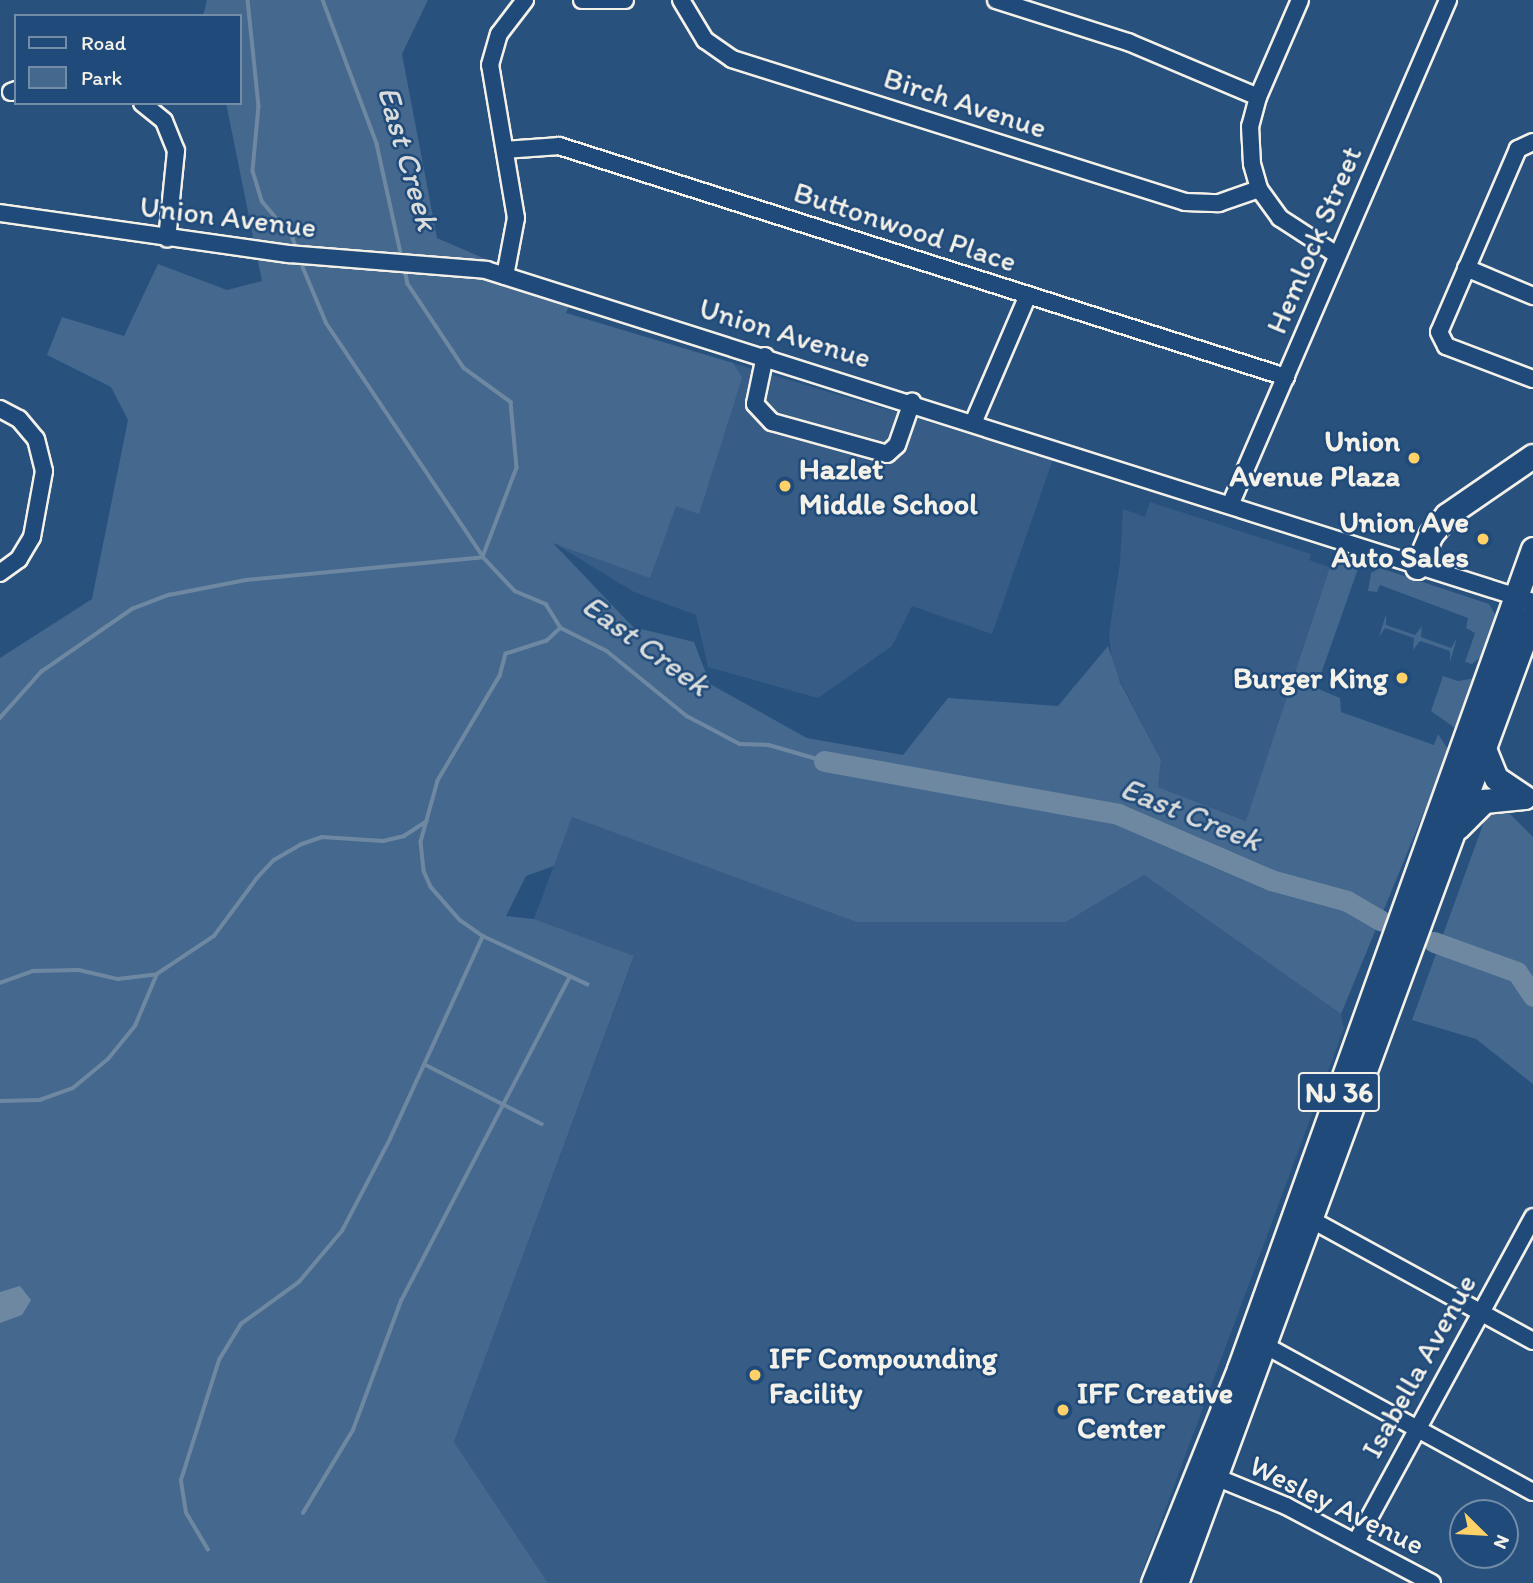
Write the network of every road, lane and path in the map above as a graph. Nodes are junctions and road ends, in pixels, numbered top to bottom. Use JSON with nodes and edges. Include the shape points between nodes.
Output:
{"nodes":[{"id":1,"x":525,"y":0,"type":"edge"},
{"id":2,"x":582,"y":0,"type":"edge"},
{"id":3,"x":625,"y":0,"type":"edge"},
{"id":4,"x":681,"y":0,"type":"edge"},
{"id":5,"x":996,"y":0,"type":"edge"},
{"id":6,"x":1300,"y":0,"type":"edge"},
{"id":7,"x":1448,"y":0,"type":"edge"},
{"id":8,"x":1258,"y":97,"type":"junction"},
{"id":9,"x":144,"y":105,"type":"edge"},
{"id":10,"x":1533,"y":142,"type":"edge"},
{"id":11,"x":505,"y":150,"type":"junction"},
{"id":12,"x":1259,"y":189,"type":"junction"},
{"id":13,"x":0,"y":214,"type":"edge"},
{"id":14,"x":167,"y":239,"type":"junction"},
{"id":15,"x":1337,"y":255,"type":"junction"},
{"id":16,"x":1466,"y":268,"type":"junction"},
{"id":17,"x":505,"y":276,"type":"junction"},
{"id":18,"x":1028,"y":295,"type":"junction"},
{"id":19,"x":1533,"y":296,"type":"edge"},
{"id":20,"x":765,"y":356,"type":"junction"},
{"id":21,"x":1286,"y":377,"type":"junction"},
{"id":22,"x":1533,"y":379,"type":"edge"},
{"id":23,"x":912,"y":402,"type":"junction"},
{"id":24,"x":0,"y":409,"type":"edge"},
{"id":25,"x":974,"y":421,"type":"junction"},
{"id":26,"x":1533,"y":456,"type":"edge"},
{"id":27,"x":1231,"y":503,"type":"junction"},
{"id":28,"x":1533,"y":549,"type":"edge"},
{"id":29,"x":1417,"y":567,"type":"junction"},
{"id":30,"x":0,"y":573,"type":"edge"},
{"id":31,"x":1524,"y":599,"type":"edge"},
{"id":32,"x":1533,"y":615,"type":"edge"},
{"id":33,"x":1483,"y":746,"type":"junction"},
{"id":34,"x":1528,"y":798,"type":"edge"},
{"id":35,"x":1450,"y":839,"type":"junction"},
{"id":36,"x":1533,"y":1217,"type":"edge"},
{"id":37,"x":1312,"y":1220,"type":"junction"},
{"id":38,"x":1480,"y":1312,"type":"junction"},
{"id":39,"x":1533,"y":1341,"type":"edge"},
{"id":40,"x":1266,"y":1346,"type":"junction"},
{"id":41,"x":1416,"y":1429,"type":"junction"},
{"id":42,"x":1218,"y":1478,"type":"junction"},
{"id":43,"x":1533,"y":1492,"type":"edge"},
{"id":44,"x":1356,"y":1542,"type":"junction"},
{"id":45,"x":1153,"y":1583,"type":"edge"},
{"id":46,"x":1176,"y":1583,"type":"edge"},
{"id":47,"x":1432,"y":1583,"type":"edge"}],
"edges":[{"from":1,"to":11,"type":"street","via":[[499,34],[490,65]]},
{"from":2,"to":3,"type":"street"},
{"from":4,"to":12,"type":"street","name":"Birch Avenue","via":[[705,40],[732,59],[1185,202],[1219,203]]},
{"from":5,"to":8,"type":"street","via":[[1128,42]]},
{"from":6,"to":8,"type":"street"},
{"from":7,"to":15,"type":"street","name":"Hemlock Street"},
{"from":8,"to":12,"type":"street","via":[[1249,145]]},
{"from":9,"to":14,"type":"street","via":[[164,121],[176,151]]},
{"from":10,"to":16,"type":"street","via":[[1518,149]]},
{"from":11,"to":17,"type":"street","via":[[516,218]]},
{"from":11,"to":18,"type":"street","name":"Buttonwood Place","via":[[559,146]]},
{"from":12,"to":15,"type":"street","via":[[1288,226]]},
{"from":13,"to":14,"type":"street","name":"Union Avenue"},
{"from":14,"to":17,"type":"street","name":"Union Avenue"},
{"from":15,"to":21,"type":"street","name":"Hemlock Street"},
{"from":16,"to":19,"type":"street"},
{"from":16,"to":22,"type":"street","via":[[1439,332],[1440,341]]},
{"from":17,"to":20,"type":"street","name":"Union Avenue"},
{"from":18,"to":21,"type":"street","name":"Buttonwood Place"},
{"from":18,"to":25,"type":"street"},
{"from":20,"to":23,"type":"street","name":"Union Avenue"},
{"from":20,"to":23,"type":"street","via":[[755,404],[772,422],[887,454],[897,445]]},
{"from":21,"to":27,"type":"street","name":"Hemlock Street"},
{"from":23,"to":25,"type":"street","name":"Union Avenue"},
{"from":24,"to":30,"type":"street","via":[[32,433],[44,471],[32,537],[19,559]]},
{"from":25,"to":27,"type":"street","name":"Union Avenue"},
{"from":26,"to":29,"type":"highway","via":[[1447,515]]},
{"from":27,"to":29,"type":"street","name":"Union Avenue"},
{"from":28,"to":31,"type":"highway","number":"NJ 36"},
{"from":29,"to":31,"type":"street","name":"Union Avenue"},
{"from":31,"to":45,"type":"highway","number":"NJ 36","via":[[1239,1368]]},
{"from":32,"to":33,"type":"highway","number":"NJ 36"},
{"from":33,"to":34,"type":"highway","via":[[1496,778]]},
{"from":33,"to":35,"type":"highway","number":"NJ 36"},
{"from":34,"to":35,"type":"highway","via":[[1484,801]]},
{"from":35,"to":37,"type":"highway","number":"NJ 36"},
{"from":36,"to":38,"type":"street","name":"Isabella Avenue"},
{"from":37,"to":38,"type":"street"},
{"from":37,"to":40,"type":"highway","number":"NJ 36"},
{"from":38,"to":39,"type":"street"},
{"from":38,"to":41,"type":"street","name":"Isabella Avenue"},
{"from":40,"to":41,"type":"street"},
{"from":40,"to":42,"type":"highway","number":"NJ 36"},
{"from":41,"to":43,"type":"street"},
{"from":41,"to":44,"type":"street","name":"Isabella Avenue"},
{"from":42,"to":44,"type":"street","name":"Wesley Avenue"},
{"from":42,"to":46,"type":"highway","number":"NJ 36"},
{"from":44,"to":47,"type":"street","name":"Wesley Avenue"}]}
